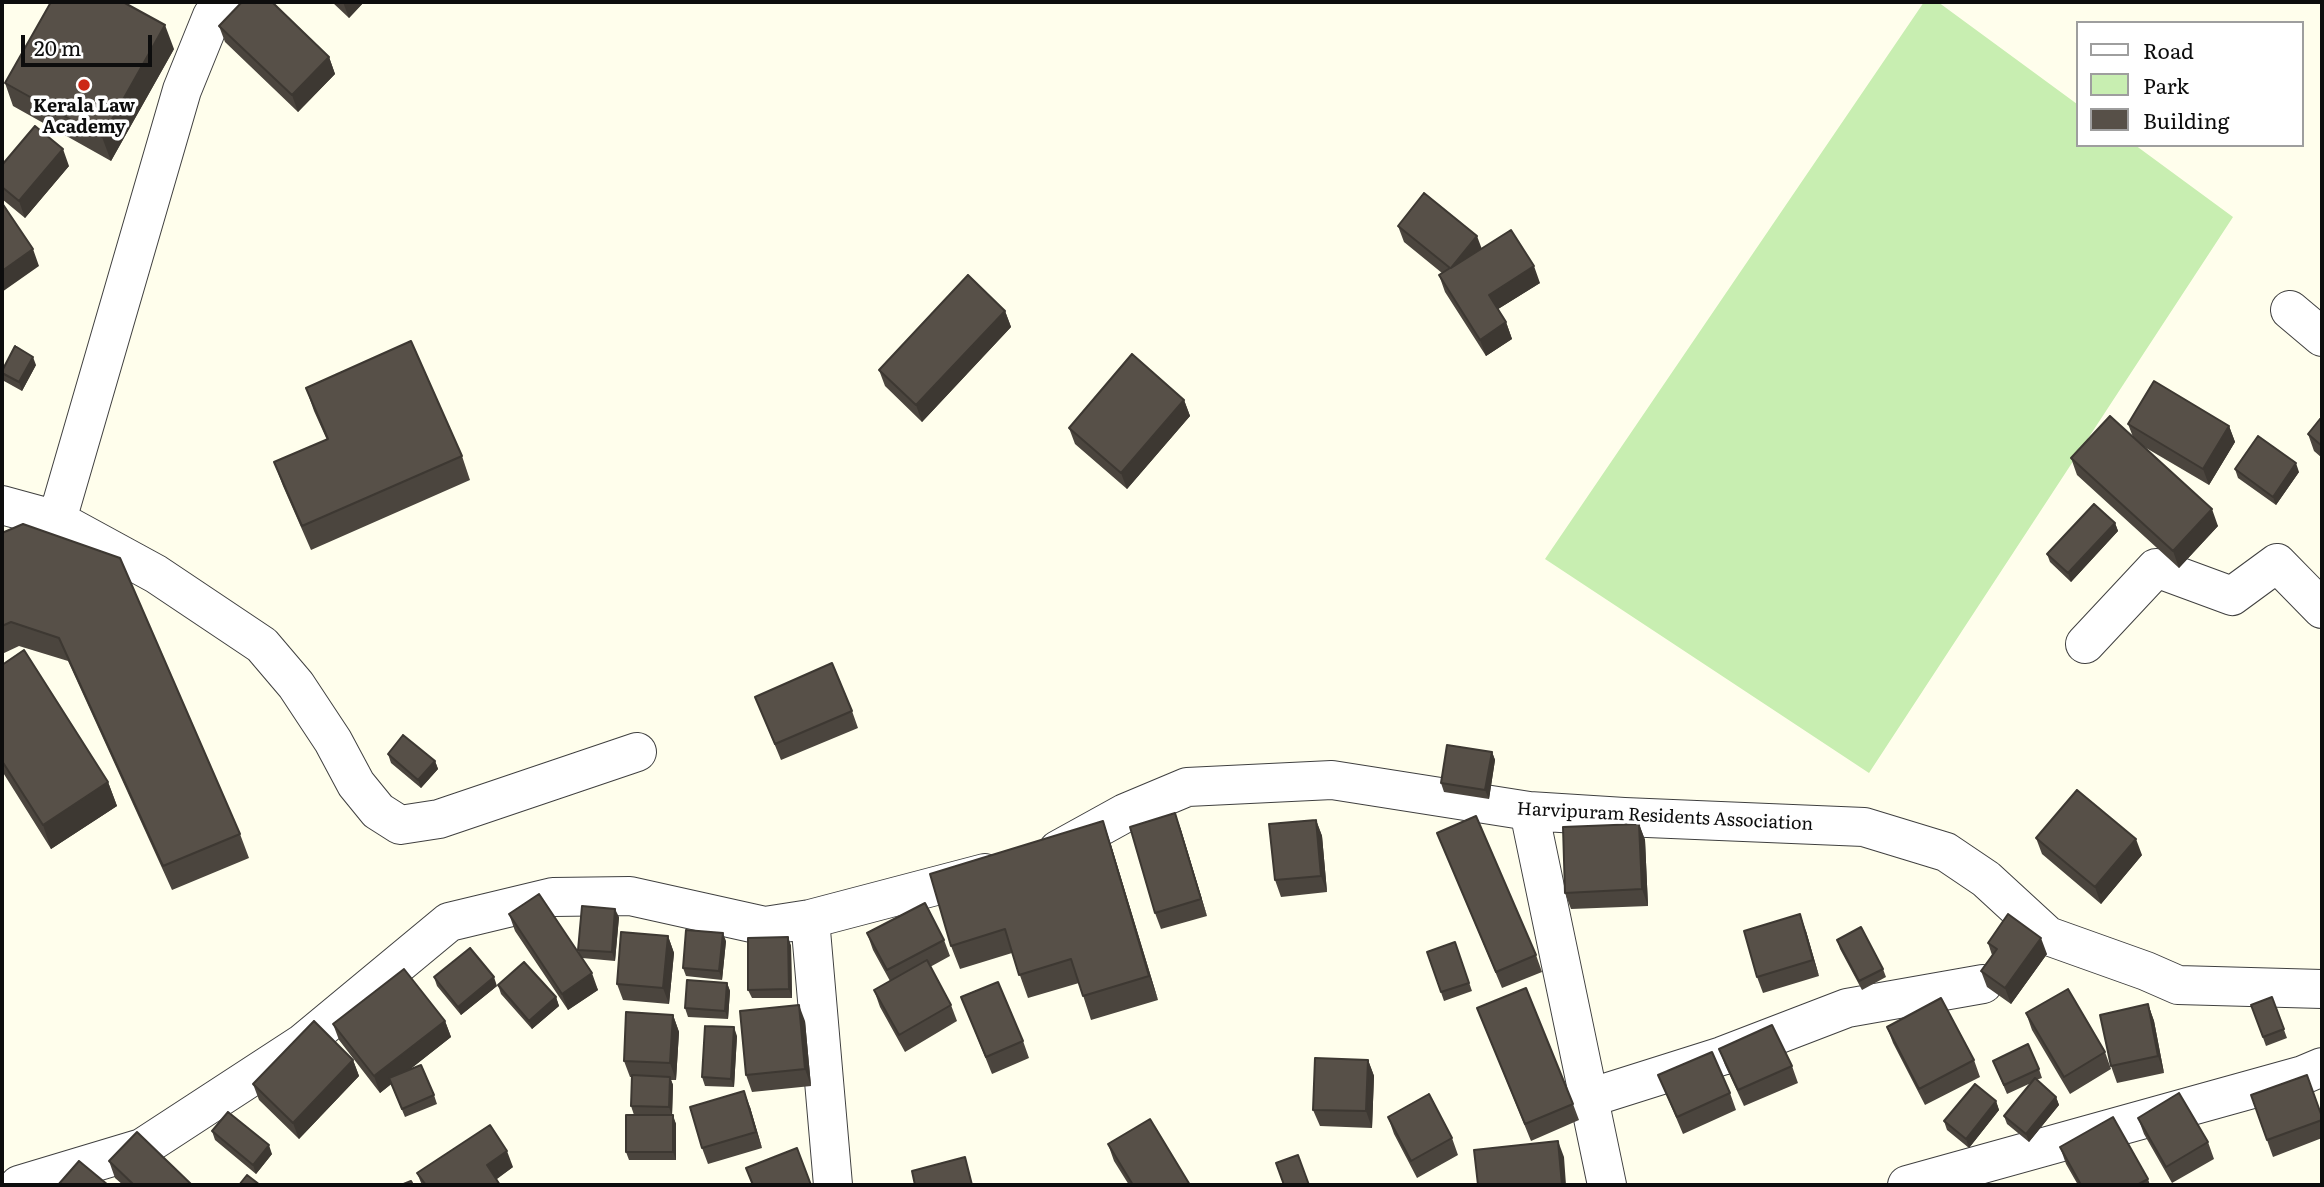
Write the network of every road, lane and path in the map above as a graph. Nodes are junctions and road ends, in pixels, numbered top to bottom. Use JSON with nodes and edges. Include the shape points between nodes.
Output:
{"nodes":[{"id":1,"x":227,"y":2,"type":"edge"},
{"id":2,"x":2290,"y":310,"type":"dead end"},
{"id":3,"x":2322,"y":337,"type":"edge"},
{"id":4,"x":2,"y":505,"type":"edge"},
{"id":5,"x":57,"y":520,"type":"junction"},
{"id":6,"x":2322,"y":609,"type":"edge"},
{"id":7,"x":2085,"y":644,"type":"dead end"},
{"id":8,"x":637,"y":752,"type":"dead end"},
{"id":9,"x":1529,"y":811,"type":"junction"},
{"id":10,"x":810,"y":919,"type":"junction"},
{"id":11,"x":1983,"y":984,"type":"edge"},
{"id":12,"x":2322,"y":989,"type":"edge"},
{"id":13,"x":2322,"y":1067,"type":"edge"},
{"id":14,"x":1589,"y":1098,"type":"junction"},
{"id":15,"x":19,"y":1185,"type":"edge"},
{"id":16,"x":833,"y":1185,"type":"edge"},
{"id":17,"x":1608,"y":1185,"type":"edge"},
{"id":18,"x":1907,"y":1185,"type":"edge"}],
"edges":[{"from":1,"to":5,"type":"street","via":[[212,16],[182,90]]},
{"from":2,"to":3,"type":"street"},
{"from":4,"to":5,"type":"street"},
{"from":5,"to":8,"type":"street","via":[[156,574],[262,645],[296,685],[356,784],[378,811],[400,825],[439,819]]},
{"from":6,"to":7,"type":"street","via":[[2277,563],[2232,596],[2156,568]]},
{"from":9,"to":10,"type":"street","name":"Harvipuram Residents Association","via":[[1332,780],[1187,787],[1125,813],[1044,858]]},
{"from":9,"to":12,"type":"street","name":"Harvipuram Residents Association","via":[[1864,827],[1946,852],[1986,878],[2048,936],[2178,985]]},
{"from":9,"to":14,"type":"street"},
{"from":10,"to":15,"type":"street","name":"Harvipuram Residents Association","via":[[765,926],[630,896],[553,897],[449,922],[303,1043],[142,1148]]},
{"from":10,"to":16,"type":"street"},
{"from":11,"to":14,"type":"street","via":[[1847,1009],[1722,1056]]},
{"from":13,"to":18,"type":"street"},
{"from":14,"to":17,"type":"street"}]}
